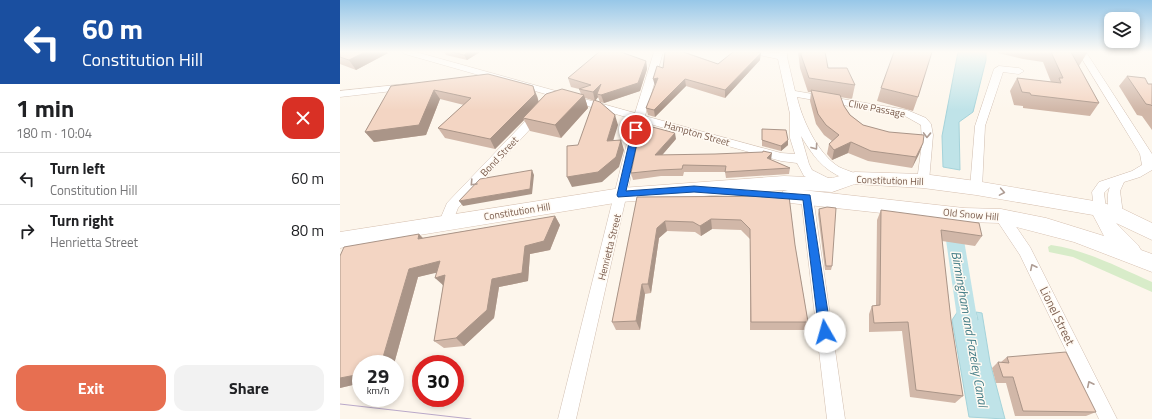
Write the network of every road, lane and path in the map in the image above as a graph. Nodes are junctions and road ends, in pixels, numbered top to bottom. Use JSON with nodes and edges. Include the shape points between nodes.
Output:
{"nodes":[{"id":1,"x":473,"y":72,"type":"edge"},
{"id":2,"x":653,"y":72,"type":"edge"},
{"id":3,"x":787,"y":72,"type":"edge"},
{"id":4,"x":998,"y":72,"type":"edge"},
{"id":5,"x":1094,"y":72,"type":"edge"},
{"id":6,"x":481,"y":74,"type":"junction"},
{"id":7,"x":467,"y":79,"type":"edge"},
{"id":8,"x":412,"y":86,"type":"edge"},
{"id":9,"x":557,"y":93,"type":"junction"},
{"id":10,"x":791,"y":93,"type":"junction"},
{"id":11,"x":340,"y":94,"type":"edge"},
{"id":12,"x":795,"y":114,"type":"junction"},
{"id":13,"x":639,"y":117,"type":"junction"},
{"id":14,"x":801,"y":159,"type":"junction"},
{"id":15,"x":855,"y":178,"type":"junction"},
{"id":16,"x":923,"y":181,"type":"junction"},
{"id":17,"x":832,"y":185,"type":"junction"},
{"id":18,"x":976,"y":188,"type":"junction"},
{"id":19,"x":694,"y":189,"type":"junction"},
{"id":20,"x":621,"y":195,"type":"junction"},
{"id":21,"x":807,"y":197,"type":"junction"},
{"id":22,"x":1037,"y":198,"type":"junction"},
{"id":23,"x":938,"y":211,"type":"junction"},
{"id":24,"x":1108,"y":212,"type":"junction"},
{"id":25,"x":1001,"y":216,"type":"junction"},
{"id":26,"x":1152,"y":218,"type":"edge"},
{"id":27,"x":446,"y":222,"type":"junction"},
{"id":28,"x":1152,"y":232,"type":"edge"},
{"id":29,"x":1078,"y":236,"type":"junction"},
{"id":30,"x":340,"y":240,"type":"edge"},
{"id":31,"x":1146,"y":261,"type":"edge"},
{"id":32,"x":835,"y":412,"type":"edge"},
{"id":33,"x":566,"y":419,"type":"edge"},
{"id":34,"x":1108,"y":419,"type":"edge"}],
"edges":[{"from":1,"to":6,"type":"street","name":"Hampton Street"},
{"from":2,"to":13,"type":"street","name":"Henrietta Street"},
{"from":3,"to":10,"type":"street"},
{"from":4,"to":18,"type":"street","via":[[980,126]]},
{"from":5,"to":24,"type":"street","via":[[1146,154],[1148,167],[1119,180]]},
{"from":6,"to":7,"type":"street"},
{"from":6,"to":9,"type":"street","name":"Hampton Street"},
{"from":8,"to":11,"type":"street"},
{"from":9,"to":13,"type":"street","name":"Hampton Street"},
{"from":9,"to":27,"type":"street","name":"Bond Street","one_way":true,"via":[[452,206]]},
{"from":10,"to":12,"type":"street"},
{"from":10,"to":16,"type":"street","name":"Clive Passage","one_way":true,"via":[[907,113],[922,120],[927,126],[928,134]]},
{"from":12,"to":14,"type":"street","via":[[796,138]]},
{"from":12,"to":15,"type":"street","one_way":true,"via":[[808,138],[826,161],[835,170]]},
{"from":13,"to":14,"type":"street","name":"Hampton Street","via":[[781,157]]},
{"from":13,"to":20,"type":"street","name":"Henrietta Street"},
{"from":14,"to":17,"type":"street","via":[[808,173]]},
{"from":15,"to":16,"type":"main road","name":"Constitution Hill"},
{"from":15,"to":17,"type":"main road","name":"Constitution Hill"},
{"from":16,"to":18,"type":"main road","name":"Constitution Hill"},
{"from":17,"to":19,"type":"main road","name":"Constitution Hill","via":[[784,183]]},
{"from":17,"to":23,"type":"main road","name":"Constitution Hill","via":[[846,191],[912,198]]},
{"from":18,"to":22,"type":"main road","one_way":true},
{"from":19,"to":20,"type":"main road","name":"Constitution Hill"},
{"from":19,"to":21,"type":"main road","name":"Constitution Hill"},
{"from":20,"to":27,"type":"main road","name":"Constitution Hill"},
{"from":20,"to":33,"type":"street","name":"Henrietta Street"},
{"from":21,"to":23,"type":"main road","name":"Old Snow Hill"},
{"from":21,"to":32,"type":"street"},
{"from":22,"to":24,"type":"main road"},
{"from":22,"to":29,"type":"main road","via":[[1068,213],[1076,222]]},
{"from":23,"to":25,"type":"main road","name":"Old Snow Hill"},
{"from":24,"to":26,"type":"main road"},
{"from":24,"to":28,"type":"main road"},
{"from":24,"to":31,"type":"main road","via":[[1105,223],[1112,234]]},
{"from":25,"to":29,"type":"main road","name":"Old Snow Hill"},
{"from":34,"to":25,"type":"street","name":"Lionel Street","one_way":true,"via":[[1025,251]]},
{"from":27,"to":30,"type":"main road","name":"Constitution Hill"},
{"from":29,"to":31,"type":"main road","name":"Old Snow Hill"}]}
